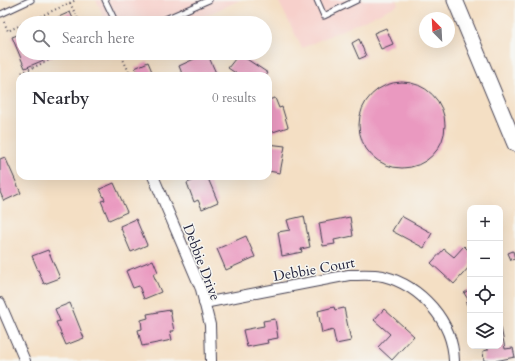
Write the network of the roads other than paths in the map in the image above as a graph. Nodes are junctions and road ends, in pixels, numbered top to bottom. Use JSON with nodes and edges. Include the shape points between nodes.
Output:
{"nodes":[{"id":1,"x":31,"y":0,"type":"edge"},
{"id":2,"x":105,"y":0,"type":"edge"},
{"id":3,"x":209,"y":0,"type":"edge"},
{"id":4,"x":317,"y":0,"type":"edge"},
{"id":5,"x":356,"y":0,"type":"edge"},
{"id":6,"x":455,"y":0,"type":"edge"},
{"id":7,"x":199,"y":2,"type":"edge"},
{"id":8,"x":1,"y":14,"type":"edge"},
{"id":9,"x":113,"y":16,"type":"edge"},
{"id":10,"x":170,"y":16,"type":"edge"},
{"id":11,"x":515,"y":144,"type":"edge"},
{"id":12,"x":155,"y":180,"type":"edge"},
{"id":13,"x":0,"y":303,"type":"edge"},
{"id":14,"x":204,"y":303,"type":"junction"},
{"id":15,"x":25,"y":361,"type":"edge"},
{"id":16,"x":211,"y":361,"type":"edge"},
{"id":17,"x":454,"y":361,"type":"edge"}],
"edges":[{"from":1,"to":8,"type":"lane"},
{"from":2,"to":9,"type":"lane"},
{"from":3,"to":7,"type":"lane"},
{"from":4,"to":5,"type":"lane","via":[[324,16]]},
{"from":6,"to":11,"type":"main road"},
{"from":7,"to":10,"type":"lane"},
{"from":12,"to":14,"type":"street","name":"Debbie Drive","via":[[201,289]]},
{"from":13,"to":15,"type":"street"},
{"from":14,"to":16,"type":"street","name":"Debbie Drive","via":[[210,325]]},
{"from":14,"to":17,"type":"street","name":"Debbie Court","via":[[349,275],[383,276],[410,288],[436,311],[452,343]]}]}
